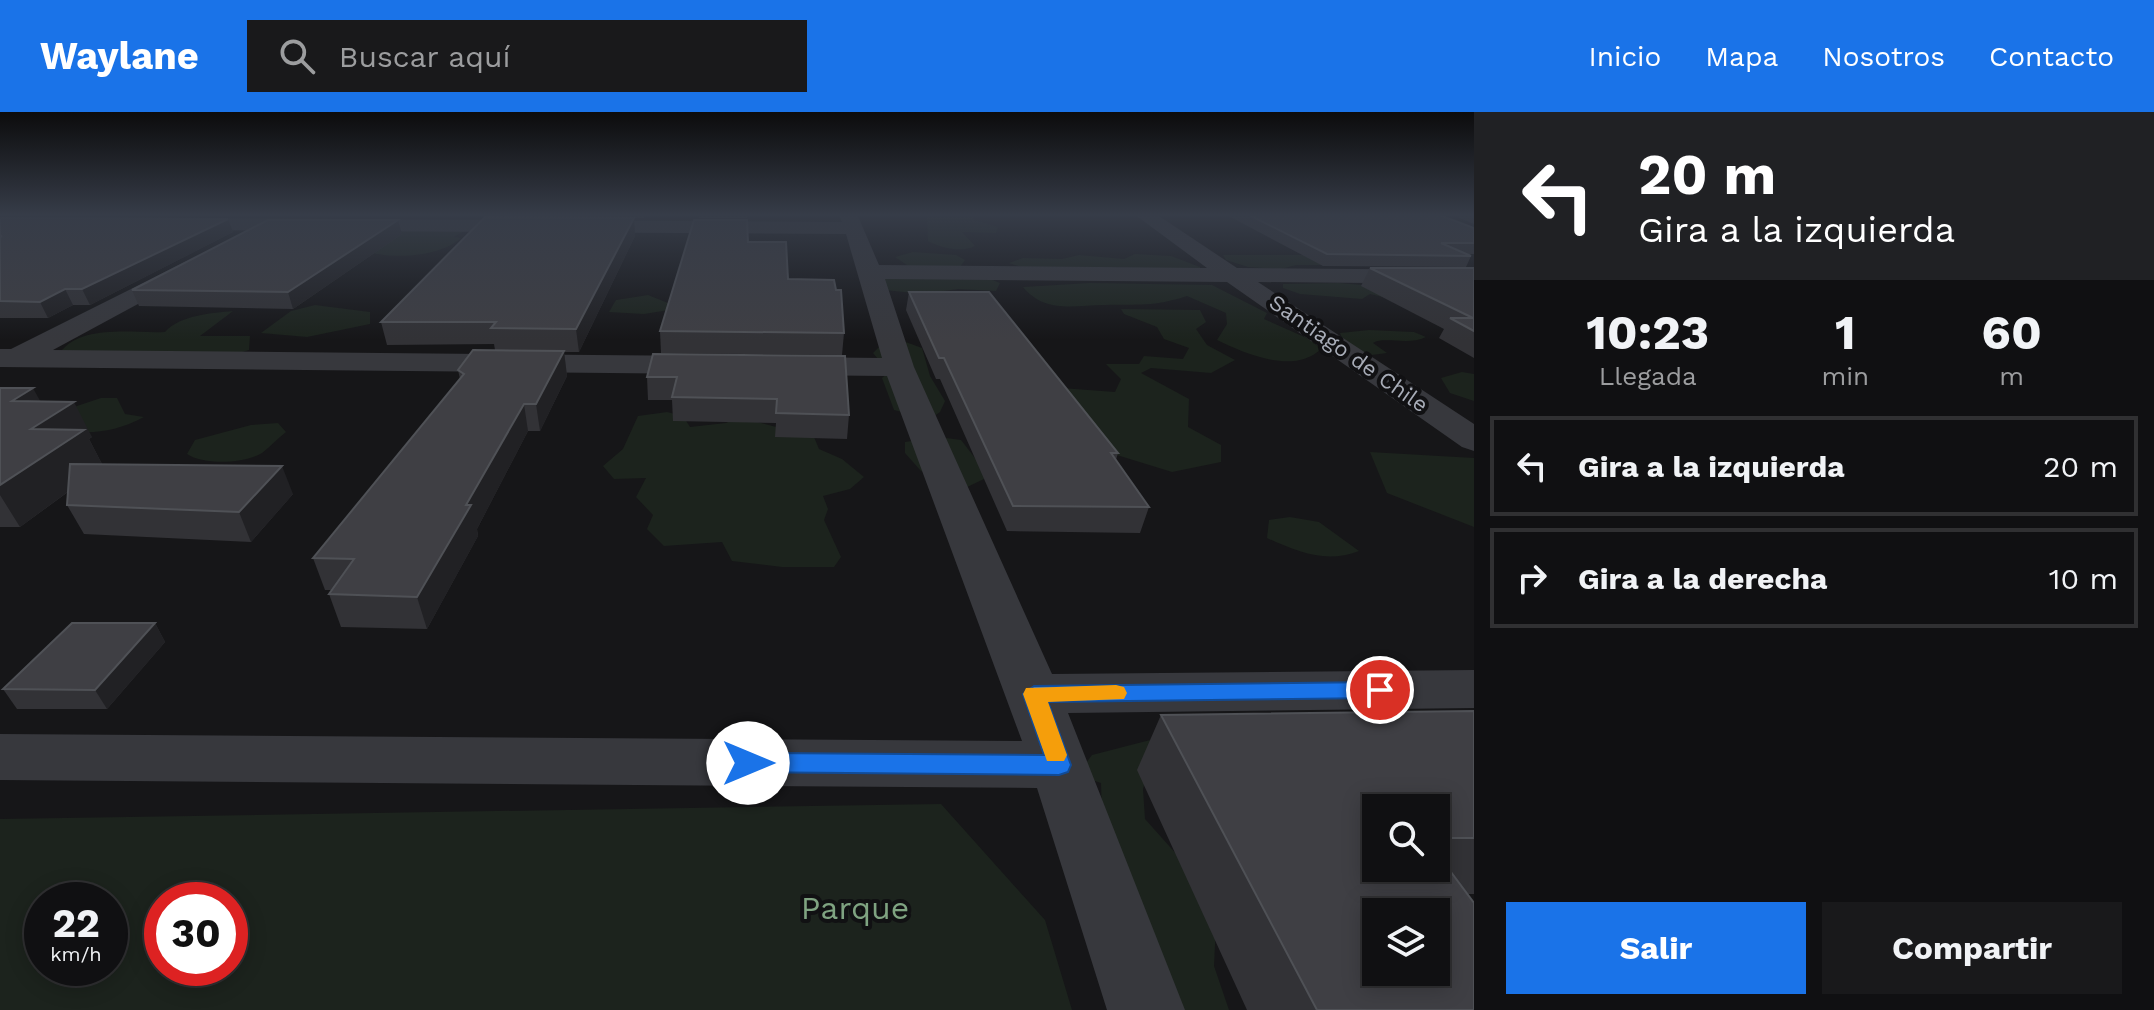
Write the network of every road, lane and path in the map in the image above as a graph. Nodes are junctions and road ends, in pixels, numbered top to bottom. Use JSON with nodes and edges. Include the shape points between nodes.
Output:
{"nodes":[{"id":1,"x":210,"y":256,"type":"edge"},
{"id":2,"x":864,"y":256,"type":"edge"},
{"id":3,"x":1207,"y":256,"type":"edge"},
{"id":4,"x":871,"y":272,"type":"junction"},
{"id":5,"x":1236,"y":275,"type":"junction"},
{"id":6,"x":1474,"y":277,"type":"edge"},
{"id":7,"x":6,"y":361,"type":"edge"},
{"id":8,"x":899,"y":367,"type":"junction"},
{"id":9,"x":1474,"y":440,"type":"edge"},
{"id":10,"x":1474,"y":689,"type":"edge"},
{"id":11,"x":1034,"y":694,"type":"junction"},
{"id":12,"x":0,"y":757,"type":"edge"},
{"id":13,"x":1059,"y":765,"type":"junction"},
{"id":14,"x":1146,"y":1010,"type":"edge"}],
"edges":[{"from":1,"to":7,"type":"street"},
{"from":2,"to":4,"type":"street"},
{"from":3,"to":5,"type":"street","name":"Santiago de Chile"},
{"from":4,"to":5,"type":"street"},
{"from":4,"to":8,"type":"street"},
{"from":5,"to":6,"type":"street"},
{"from":5,"to":9,"type":"street","name":"Santiago de Chile"},
{"from":7,"to":8,"type":"street"},
{"from":8,"to":11,"type":"street"},
{"from":10,"to":11,"type":"street"},
{"from":11,"to":13,"type":"street"},
{"from":12,"to":13,"type":"street"},
{"from":13,"to":14,"type":"street"}]}
